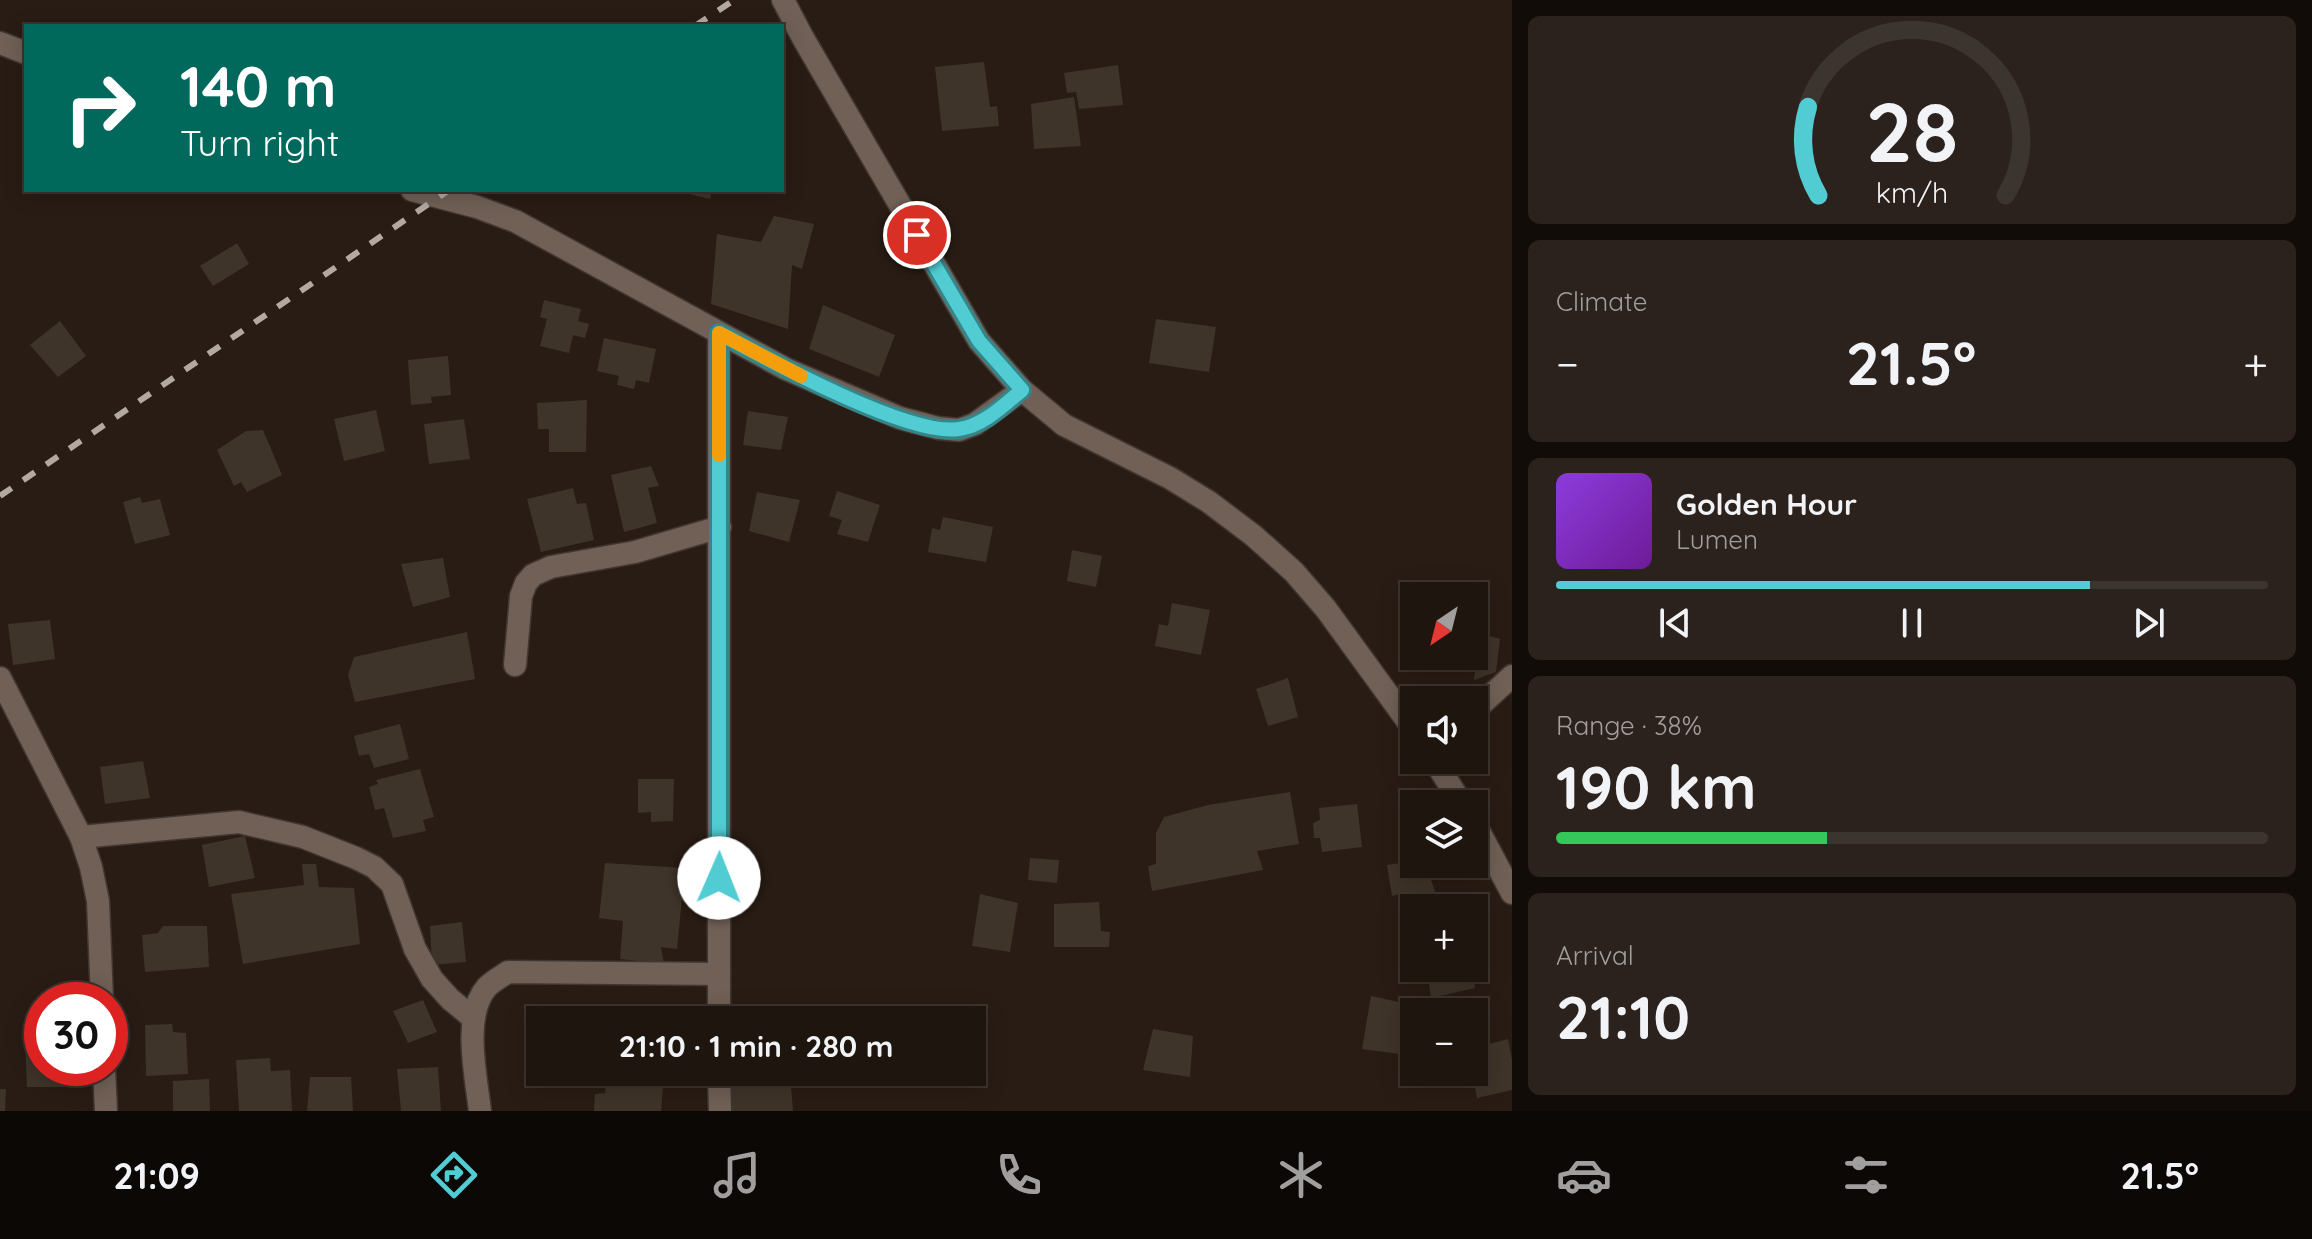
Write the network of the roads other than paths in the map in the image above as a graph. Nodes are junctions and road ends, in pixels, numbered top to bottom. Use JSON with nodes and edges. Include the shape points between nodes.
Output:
{"nodes":[{"id":1,"x":783,"y":0,"type":"edge"},
{"id":2,"x":0,"y":43,"type":"edge"},
{"id":3,"x":24,"y":52,"type":"edge"},
{"id":4,"x":420,"y":192,"type":"edge"},
{"id":5,"x":719,"y":333,"type":"junction"},
{"id":6,"x":1022,"y":390,"type":"junction"},
{"id":7,"x":720,"y":527,"type":"junction"},
{"id":8,"x":515,"y":665,"type":"dead end"},
{"id":9,"x":1512,"y":676,"type":"edge"},
{"id":10,"x":0,"y":678,"type":"edge"},
{"id":11,"x":1488,"y":698,"type":"edge"},
{"id":12,"x":1400,"y":711,"type":"edge"},
{"id":13,"x":81,"y":837,"type":"junction"},
{"id":14,"x":1488,"y":848,"type":"edge"},
{"id":15,"x":1512,"y":893,"type":"edge"},
{"id":16,"x":719,"y":974,"type":"junction"},
{"id":17,"x":101,"y":982,"type":"edge"},
{"id":18,"x":719,"y":1006,"type":"edge"},
{"id":19,"x":473,"y":1018,"type":"junction"},
{"id":20,"x":105,"y":1086,"type":"edge"},
{"id":21,"x":719,"y":1086,"type":"edge"},
{"id":22,"x":106,"y":1111,"type":"edge"},
{"id":23,"x":480,"y":1111,"type":"edge"},
{"id":24,"x":720,"y":1111,"type":"edge"}],
"edges":[{"from":1,"to":6,"type":"street","via":[[979,341]]},
{"from":2,"to":3,"type":"street"},
{"from":4,"to":5,"type":"street","via":[[515,221]]},
{"from":5,"to":6,"type":"street","via":[[865,404],[938,428],[959,430],[975,424]]},
{"from":5,"to":7,"type":"street"},
{"from":6,"to":12,"type":"street","via":[[1064,425],[1170,478],[1254,536],[1326,609]]},
{"from":7,"to":8,"type":"street","via":[[533,575],[521,596]]},
{"from":7,"to":16,"type":"street"},
{"from":9,"to":11,"type":"street"},
{"from":10,"to":13,"type":"street"},
{"from":13,"to":17,"type":"street","via":[[98,901]]},
{"from":13,"to":19,"type":"street","via":[[239,822],[303,837],[356,858],[392,884],[415,949],[432,979]]},
{"from":14,"to":15,"type":"street"},
{"from":16,"to":18,"type":"street"},
{"from":16,"to":19,"type":"street","via":[[508,972],[489,985]]},
{"from":19,"to":23,"type":"street"},
{"from":20,"to":22,"type":"street"},
{"from":21,"to":24,"type":"street"}]}
